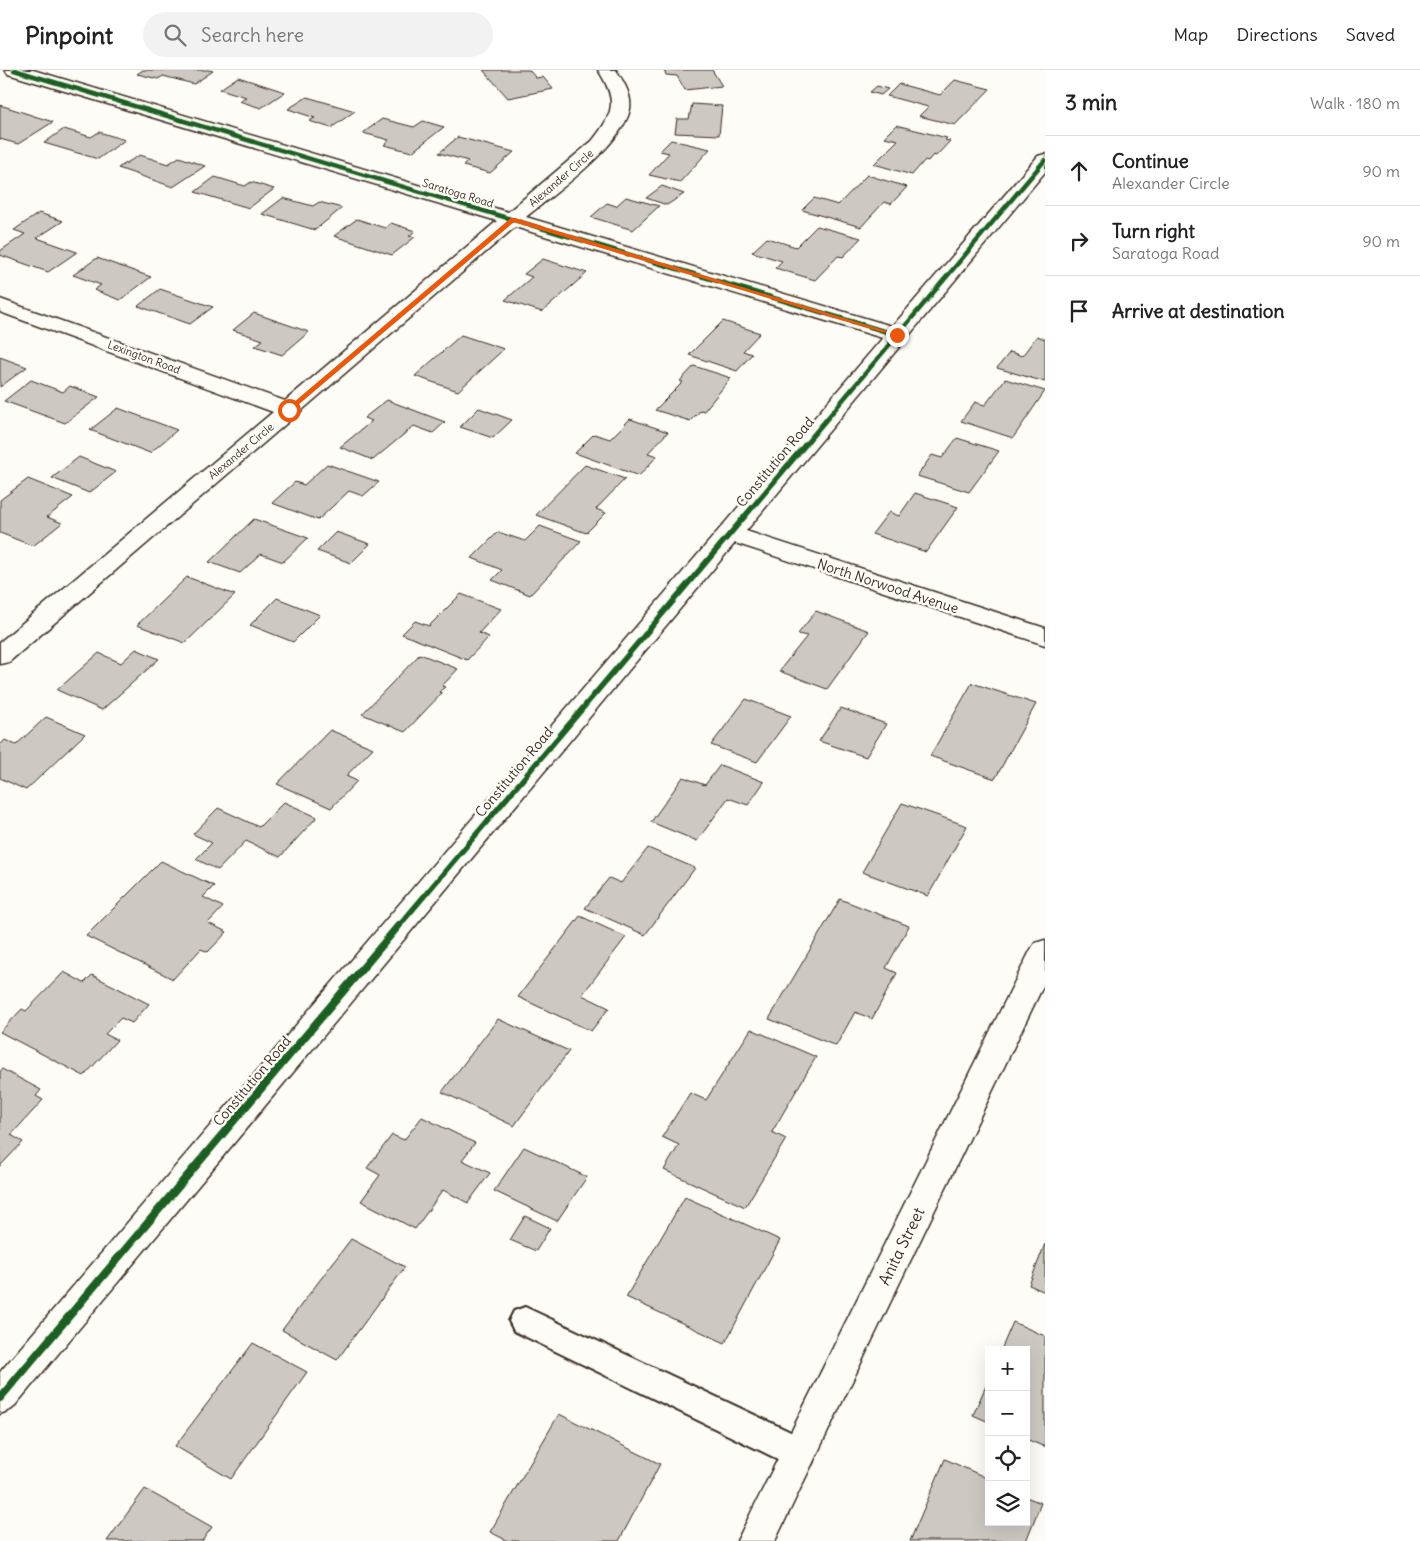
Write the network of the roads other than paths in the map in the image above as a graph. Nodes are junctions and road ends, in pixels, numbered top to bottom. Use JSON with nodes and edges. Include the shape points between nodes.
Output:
{"nodes":[{"id":1,"x":14,"y":70,"type":"edge"},
{"id":2,"x":607,"y":70,"type":"edge"},
{"id":3,"x":1045,"y":160,"type":"edge"},
{"id":4,"x":513,"y":219,"type":"junction"},
{"id":5,"x":0,"y":305,"type":"edge"},
{"id":6,"x":897,"y":335,"type":"junction"},
{"id":7,"x":289,"y":410,"type":"junction"},
{"id":8,"x":731,"y":534,"type":"junction"},
{"id":9,"x":1045,"y":637,"type":"edge"},
{"id":10,"x":0,"y":656,"type":"edge"},
{"id":11,"x":1045,"y":951,"type":"edge"},
{"id":12,"x":525,"y":1321,"type":"dead end"},
{"id":13,"x":0,"y":1398,"type":"edge"},
{"id":14,"x":800,"y":1453,"type":"junction"},
{"id":15,"x":760,"y":1540,"type":"edge"}],
"edges":[{"from":1,"to":4,"type":"street","name":"Saratoga Road"},
{"from":2,"to":4,"type":"street","name":"Alexander Circle","via":[[619,86],[622,106],[615,125],[599,145]]},
{"from":3,"to":6,"type":"street","name":"Constitution Road"},
{"from":4,"to":6,"type":"street","name":"Saratoga Road"},
{"from":4,"to":7,"type":"street","name":"Alexander Circle"},
{"from":5,"to":7,"type":"street","name":"Lexington Road"},
{"from":6,"to":8,"type":"street","name":"Constitution Road"},
{"from":7,"to":10,"type":"street","name":"Alexander Circle"},
{"from":8,"to":9,"type":"street","name":"North Norwood Avenue"},
{"from":8,"to":13,"type":"street","name":"Constitution Road"},
{"from":11,"to":14,"type":"street","name":"Anita Street"},
{"from":12,"to":14,"type":"lane"},
{"from":14,"to":15,"type":"street","name":"Anita Street"}]}
